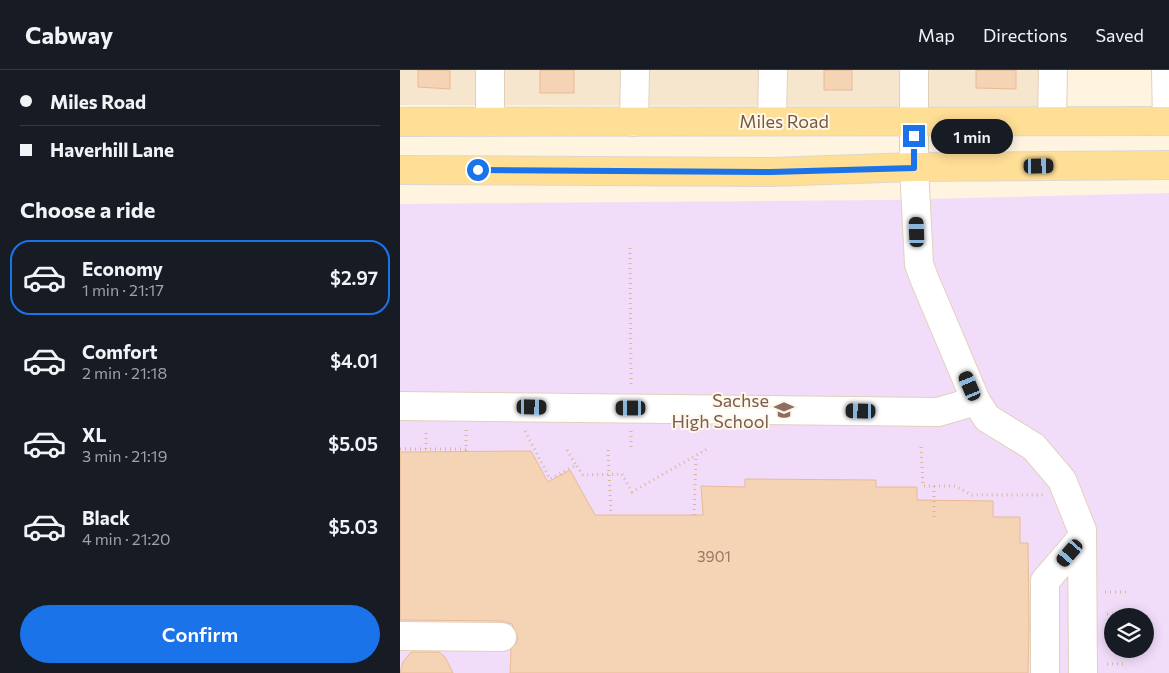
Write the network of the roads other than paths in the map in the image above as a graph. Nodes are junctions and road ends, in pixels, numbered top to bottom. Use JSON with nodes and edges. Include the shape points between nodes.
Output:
{"nodes":[{"id":1,"x":490,"y":70,"type":"edge"},
{"id":2,"x":635,"y":70,"type":"edge"},
{"id":3,"x":773,"y":70,"type":"edge"},
{"id":4,"x":914,"y":70,"type":"edge"},
{"id":5,"x":1053,"y":70,"type":"edge"},
{"id":6,"x":1166,"y":70,"type":"edge"},
{"id":7,"x":772,"y":120,"type":"junction"},
{"id":8,"x":914,"y":120,"type":"junction"},
{"id":9,"x":1052,"y":120,"type":"junction"},
{"id":10,"x":1168,"y":121,"type":"edge"},
{"id":11,"x":400,"y":122,"type":"edge"},
{"id":12,"x":490,"y":122,"type":"junction"},
{"id":13,"x":634,"y":122,"type":"junction"},
{"id":14,"x":1169,"y":165,"type":"edge"},
{"id":15,"x":914,"y":168,"type":"junction"},
{"id":16,"x":400,"y":170,"type":"edge"},
{"id":17,"x":976,"y":401,"type":"junction"},
{"id":18,"x":400,"y":406,"type":"edge"},
{"id":19,"x":1082,"y":538,"type":"junction"},
{"id":20,"x":400,"y":636,"type":"edge"},
{"id":21,"x":502,"y":637,"type":"dead end"},
{"id":22,"x":1093,"y":668,"type":"edge"},
{"id":23,"x":1045,"y":673,"type":"edge"}],
"edges":[{"from":1,"to":12,"type":"street"},
{"from":2,"to":13,"type":"street"},
{"from":3,"to":7,"type":"street"},
{"from":4,"to":8,"type":"street"},
{"from":5,"to":9,"type":"street"},
{"from":6,"to":10,"type":"street"},
{"from":7,"to":8,"type":"main road","name":"Miles Road"},
{"from":7,"to":13,"type":"main road","name":"Miles Road"},
{"from":8,"to":9,"type":"main road","name":"Miles Road"},
{"from":8,"to":15,"type":"street"},
{"from":9,"to":10,"type":"main road","name":"Miles Road"},
{"from":11,"to":12,"type":"main road","name":"Miles Road"},
{"from":12,"to":13,"type":"main road","name":"Miles Road"},
{"from":14,"to":15,"type":"main road"},
{"from":15,"to":16,"type":"main road","via":[[771,172]]},
{"from":15,"to":17,"type":"street","via":[[919,264]]},
{"from":17,"to":18,"type":"street","via":[[938,412]]},
{"from":17,"to":19,"type":"street","via":[[987,418],[1034,447],[1062,480],[1082,530]]},
{"from":19,"to":22,"type":"street"},
{"from":19,"to":23,"type":"street","via":[[1045,581]]},
{"from":20,"to":21,"type":"street"}]}
